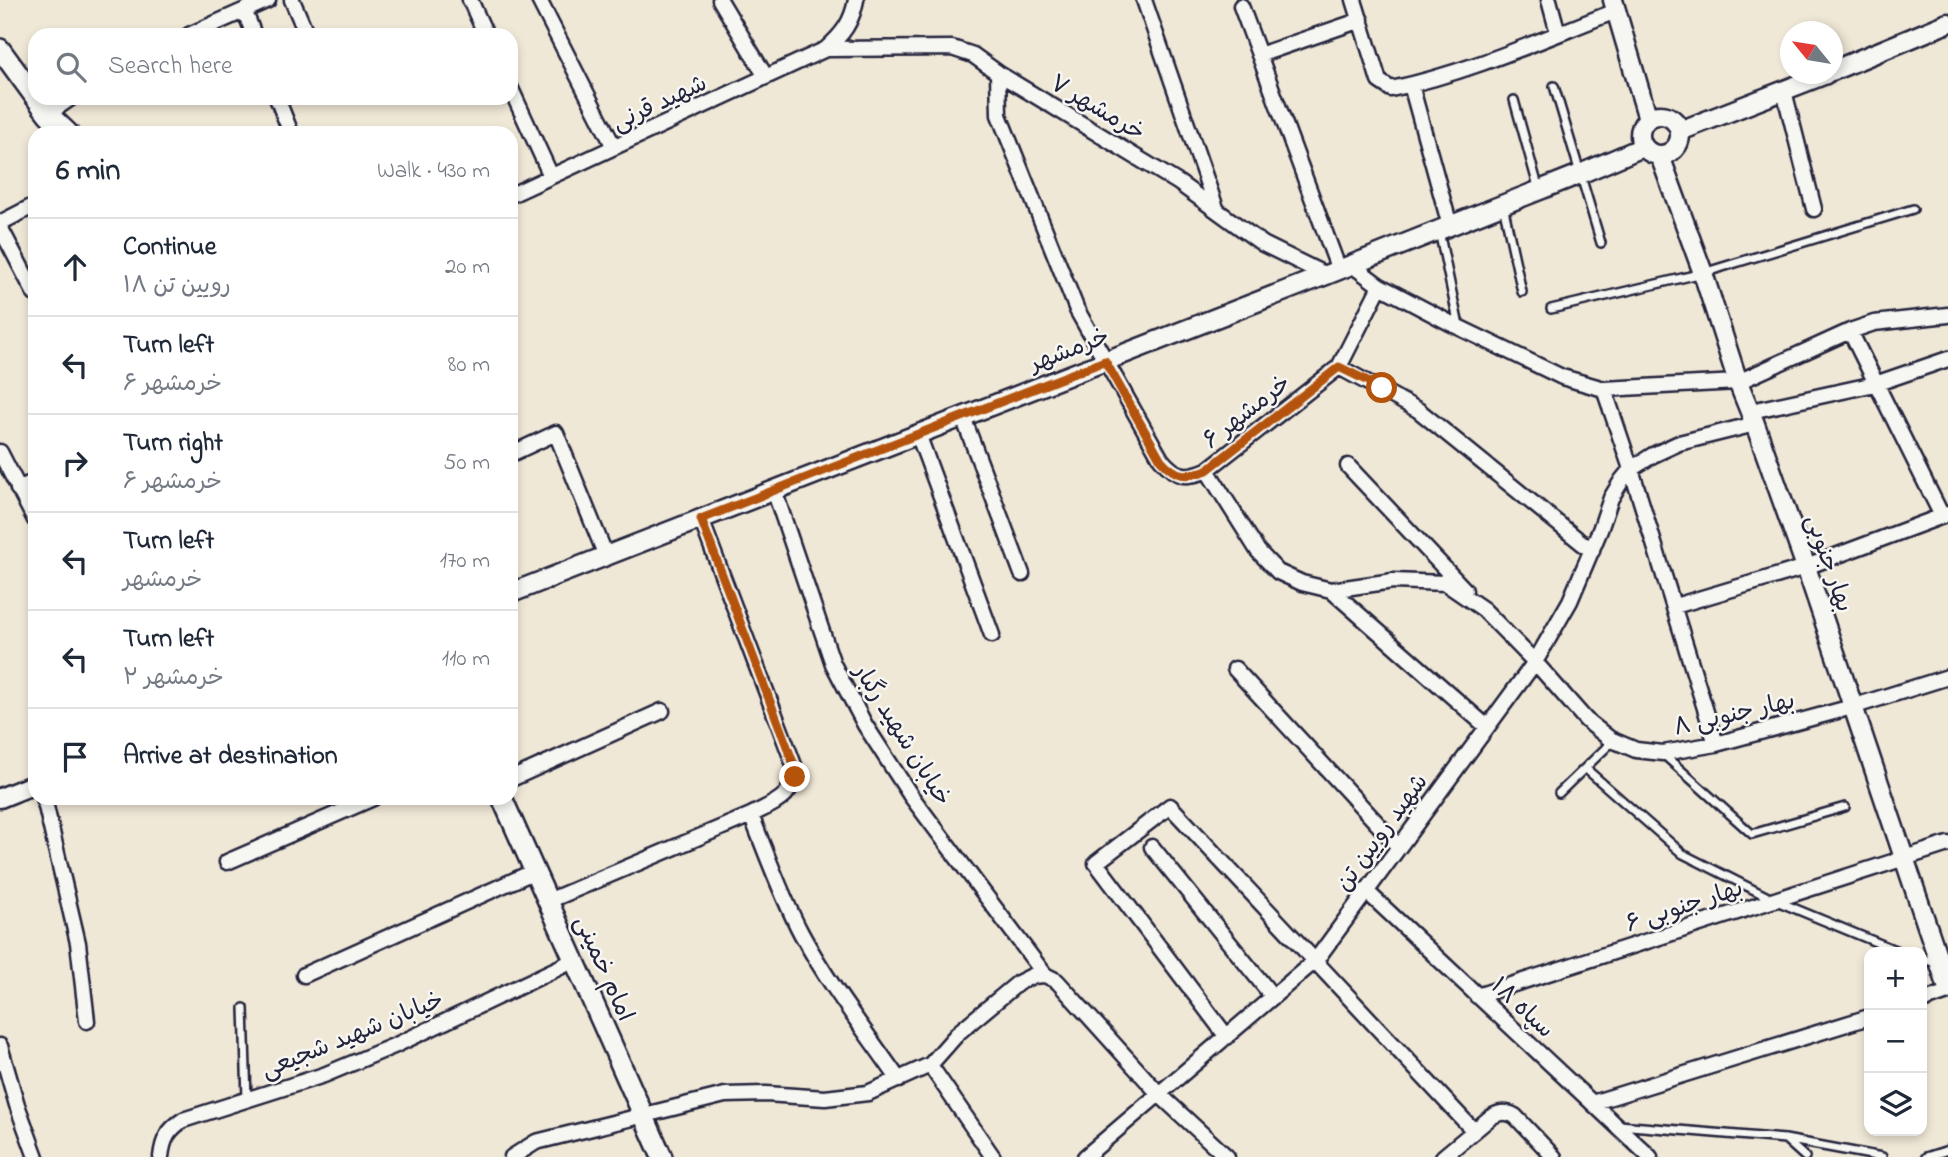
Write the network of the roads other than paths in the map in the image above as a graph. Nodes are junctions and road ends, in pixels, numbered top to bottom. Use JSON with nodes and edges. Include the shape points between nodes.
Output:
{"nodes":[{"id":1,"x":268,"y":0,"type":"edge"},
{"id":2,"x":292,"y":0,"type":"edge"},
{"id":3,"x":470,"y":0,"type":"edge"},
{"id":4,"x":539,"y":0,"type":"edge"},
{"id":5,"x":720,"y":0,"type":"edge"},
{"id":6,"x":856,"y":0,"type":"edge"},
{"id":7,"x":1144,"y":0,"type":"edge"},
{"id":8,"x":1354,"y":0,"type":"edge"},
{"id":9,"x":1549,"y":0,"type":"edge"},
{"id":10,"x":1241,"y":6,"type":"dead end"},
{"id":11,"x":1615,"y":6,"type":"edge"},
{"id":12,"x":245,"y":12,"type":"junction"},
{"id":13,"x":1361,"y":20,"type":"junction"},
{"id":14,"x":1948,"y":23,"type":"edge"},
{"id":15,"x":206,"y":28,"type":"edge"},
{"id":16,"x":251,"y":28,"type":"edge"},
{"id":17,"x":304,"y":28,"type":"edge"},
{"id":18,"x":483,"y":28,"type":"edge"},
{"id":19,"x":1558,"y":33,"type":"junction"},
{"id":20,"x":0,"y":49,"type":"edge"},
{"id":21,"x":826,"y":49,"type":"junction"},
{"id":22,"x":1259,"y":55,"type":"junction"},
{"id":23,"x":1843,"y":66,"type":"edge"},
{"id":24,"x":998,"y":73,"type":"junction"},
{"id":25,"x":766,"y":77,"type":"junction"},
{"id":26,"x":1801,"y":84,"type":"edge"},
{"id":27,"x":1411,"y":85,"type":"junction"},
{"id":28,"x":28,"y":86,"type":"edge"},
{"id":29,"x":1554,"y":86,"type":"dead end"},
{"id":30,"x":1784,"y":91,"type":"junction"},
{"id":31,"x":1514,"y":100,"type":"dead end"},
{"id":32,"x":518,"y":104,"type":"edge"},
{"id":33,"x":42,"y":105,"type":"edge"},
{"id":34,"x":61,"y":105,"type":"edge"},
{"id":35,"x":280,"y":105,"type":"edge"},
{"id":36,"x":48,"y":114,"type":"junction"},
{"id":37,"x":1648,"y":118,"type":"junction"},
{"id":38,"x":61,"y":126,"type":"edge"},
{"id":39,"x":287,"y":126,"type":"edge"},
{"id":40,"x":1680,"y":131,"type":"junction"},
{"id":41,"x":614,"y":147,"type":"junction"},
{"id":42,"x":1643,"y":147,"type":"junction"},
{"id":43,"x":1660,"y":156,"type":"junction"},
{"id":44,"x":1580,"y":174,"type":"junction"},
{"id":45,"x":551,"y":176,"type":"junction"},
{"id":46,"x":1539,"y":190,"type":"junction"},
{"id":47,"x":518,"y":192,"type":"edge"},
{"id":48,"x":1503,"y":205,"type":"junction"},
{"id":49,"x":1216,"y":208,"type":"junction"},
{"id":50,"x":28,"y":209,"type":"edge"},
{"id":51,"x":1814,"y":209,"type":"dead end"},
{"id":52,"x":1913,"y":209,"type":"dead end"},
{"id":53,"x":0,"y":225,"type":"edge"},
{"id":54,"x":1444,"y":228,"type":"junction"},
{"id":55,"x":1601,"y":243,"type":"dead end"},
{"id":56,"x":1339,"y":270,"type":"junction"},
{"id":57,"x":1703,"y":272,"type":"junction"},
{"id":58,"x":28,"y":280,"type":"edge"},
{"id":59,"x":1380,"y":286,"type":"junction"},
{"id":60,"x":1522,"y":292,"type":"dead end"},
{"id":61,"x":1551,"y":309,"type":"dead end"},
{"id":62,"x":1948,"y":315,"type":"edge"},
{"id":63,"x":1459,"y":327,"type":"junction"},
{"id":64,"x":1850,"y":331,"type":"junction"},
{"id":65,"x":1948,"y":359,"type":"edge"},
{"id":66,"x":1105,"y":361,"type":"junction"},
{"id":67,"x":1339,"y":367,"type":"junction"},
{"id":68,"x":1738,"y":382,"type":"junction"},
{"id":69,"x":1875,"y":384,"type":"junction"},
{"id":70,"x":1604,"y":389,"type":"junction"},
{"id":71,"x":963,"y":417,"type":"junction"},
{"id":72,"x":1753,"y":418,"type":"junction"},
{"id":73,"x":918,"y":434,"type":"junction"},
{"id":74,"x":518,"y":451,"type":"edge"},
{"id":75,"x":0,"y":452,"type":"edge"},
{"id":76,"x":1348,"y":466,"type":"dead end"},
{"id":77,"x":1632,"y":469,"type":"junction"},
{"id":78,"x":1207,"y":470,"type":"junction"},
{"id":79,"x":28,"y":484,"type":"edge"},
{"id":80,"x":18,"y":489,"type":"junction"},
{"id":81,"x":774,"y":490,"type":"junction"},
{"id":82,"x":28,"y":507,"type":"edge"},
{"id":83,"x":1945,"y":515,"type":"edge"},
{"id":84,"x":701,"y":519,"type":"junction"},
{"id":85,"x":1592,"y":551,"type":"junction"},
{"id":86,"x":606,"y":556,"type":"junction"},
{"id":87,"x":1806,"y":567,"type":"junction"},
{"id":88,"x":1022,"y":573,"type":"dead end"},
{"id":89,"x":518,"y":590,"type":"edge"},
{"id":90,"x":1331,"y":590,"type":"junction"},
{"id":91,"x":1675,"y":606,"type":"junction"},
{"id":92,"x":1483,"y":609,"type":"junction"},
{"id":93,"x":992,"y":635,"type":"dead end"},
{"id":94,"x":1535,"y":662,"type":"junction"},
{"id":95,"x":1235,"y":669,"type":"dead end"},
{"id":96,"x":1948,"y":677,"type":"edge"},
{"id":97,"x":1852,"y":707,"type":"junction"},
{"id":98,"x":662,"y":711,"type":"dead end"},
{"id":99,"x":1487,"y":726,"type":"junction"},
{"id":100,"x":1614,"y":740,"type":"junction"},
{"id":101,"x":1716,"y":744,"type":"junction"},
{"id":102,"x":1663,"y":753,"type":"junction"},
{"id":103,"x":1585,"y":768,"type":"junction"},
{"id":104,"x":518,"y":776,"type":"edge"},
{"id":105,"x":28,"y":787,"type":"edge"},
{"id":106,"x":1559,"y":793,"type":"dead end"},
{"id":107,"x":0,"y":798,"type":"edge"},
{"id":108,"x":46,"y":805,"type":"edge"},
{"id":109,"x":357,"y":805,"type":"edge"},
{"id":110,"x":505,"y":805,"type":"edge"},
{"id":111,"x":1845,"y":807,"type":"dead end"},
{"id":112,"x":751,"y":815,"type":"junction"},
{"id":113,"x":1948,"y":844,"type":"edge"},
{"id":114,"x":1398,"y":846,"type":"junction"},
{"id":115,"x":1152,"y":847,"type":"dead end"},
{"id":116,"x":1904,"y":859,"type":"junction"},
{"id":117,"x":227,"y":862,"type":"dead end"},
{"id":118,"x":535,"y":871,"type":"junction"},
{"id":119,"x":1365,"y":890,"type":"junction"},
{"id":120,"x":1774,"y":900,"type":"junction"},
{"id":121,"x":548,"y":901,"type":"junction"},
{"id":122,"x":1888,"y":947,"type":"edge"},
{"id":123,"x":575,"y":960,"type":"junction"},
{"id":124,"x":1315,"y":960,"type":"junction"},
{"id":125,"x":1927,"y":964,"type":"edge"},
{"id":126,"x":304,"y":975,"type":"dead end"},
{"id":127,"x":1045,"y":975,"type":"junction"},
{"id":128,"x":1946,"y":981,"type":"edge"},
{"id":129,"x":1477,"y":996,"type":"junction"},
{"id":130,"x":1927,"y":996,"type":"edge"},
{"id":131,"x":1273,"y":997,"type":"junction"},
{"id":132,"x":244,"y":1008,"type":"dead end"},
{"id":133,"x":1864,"y":1019,"type":"edge"},
{"id":134,"x":87,"y":1021,"type":"dead end"},
{"id":135,"x":1227,"y":1037,"type":"junction"},
{"id":136,"x":0,"y":1046,"type":"edge"},
{"id":137,"x":930,"y":1065,"type":"junction"},
{"id":138,"x":899,"y":1080,"type":"junction"},
{"id":139,"x":1160,"y":1095,"type":"junction"},
{"id":140,"x":247,"y":1099,"type":"junction"},
{"id":141,"x":1592,"y":1103,"type":"junction"},
{"id":142,"x":644,"y":1117,"type":"junction"},
{"id":143,"x":1615,"y":1124,"type":"junction"},
{"id":144,"x":1474,"y":1131,"type":"junction"},
{"id":145,"x":1784,"y":1139,"type":"junction"},
{"id":146,"x":1948,"y":1150,"type":"edge"},
{"id":147,"x":1451,"y":1155,"type":"edge"},
{"id":148,"x":36,"y":1157,"type":"edge"},
{"id":149,"x":161,"y":1157,"type":"edge"},
{"id":150,"x":512,"y":1157,"type":"edge"},
{"id":151,"x":662,"y":1157,"type":"edge"},
{"id":152,"x":993,"y":1157,"type":"edge"},
{"id":153,"x":1085,"y":1157,"type":"edge"},
{"id":154,"x":1227,"y":1157,"type":"edge"},
{"id":155,"x":1554,"y":1157,"type":"edge"},
{"id":156,"x":1650,"y":1157,"type":"edge"},
{"id":157,"x":1805,"y":1157,"type":"edge"},
{"id":158,"x":1882,"y":1157,"type":"edge"},
{"id":159,"x":1926,"y":1157,"type":"edge"}],
"edges":[{"from":1,"to":12,"type":"street"},
{"from":2,"to":17,"type":"street"},
{"from":3,"to":18,"type":"street"},
{"from":4,"to":41,"type":"street"},
{"from":5,"to":25,"type":"street"},
{"from":6,"to":21,"type":"street","via":[[852,20]]},
{"from":7,"to":49,"type":"street"},
{"from":8,"to":13,"type":"street"},
{"from":9,"to":19,"type":"street"},
{"from":10,"to":22,"type":"street"},
{"from":11,"to":19,"type":"street"},
{"from":11,"to":37,"type":"street"},
{"from":12,"to":15,"type":"street"},
{"from":12,"to":16,"type":"street"},
{"from":13,"to":22,"type":"street"},
{"from":13,"to":27,"type":"street","via":[[1379,81],[1391,89]]},
{"from":14,"to":23,"type":"street"},
{"from":19,"to":27,"type":"street"},
{"from":20,"to":28,"type":"main road"},
{"from":21,"to":24,"type":"street","name":"خرمشهر ۷","via":[[952,48],[973,55]]},
{"from":21,"to":25,"type":"street","name":"شهید قرنی"},
{"from":22,"to":56,"type":"street"},
{"from":24,"to":49,"type":"street","name":"خرمشهر ۷"},
{"from":24,"to":66,"type":"street","name":"خرمشهر ۶","via":[[999,115],[1077,310]]},
{"from":25,"to":41,"type":"street","name":"شهید قرنی"},
{"from":26,"to":30,"type":"street"},
{"from":27,"to":54,"type":"street"},
{"from":29,"to":44,"type":"lane"},
{"from":30,"to":40,"type":"street"},
{"from":30,"to":51,"type":"street"},
{"from":31,"to":46,"type":"lane"},
{"from":32,"to":45,"type":"street"},
{"from":33,"to":36,"type":"main road"},
{"from":34,"to":36,"type":"street"},
{"from":35,"to":39,"type":"street"},
{"from":36,"to":38,"type":"main road"},
{"from":37,"to":40,"type":"street","via":[[1671,118]]},
{"from":37,"to":42,"type":"street","via":[[1640,131]]},
{"from":40,"to":43,"type":"street","via":[[1676,148]]},
{"from":41,"to":45,"type":"street","name":"شهید قرنی"},
{"from":42,"to":43,"type":"street"},
{"from":42,"to":44,"type":"street","name":"خرمشهر"},
{"from":43,"to":57,"type":"street","name":"بهار جنوبی"},
{"from":44,"to":46,"type":"street","name":"خرمشهر"},
{"from":44,"to":55,"type":"lane"},
{"from":45,"to":47,"type":"street","name":"شهید قرنی"},
{"from":46,"to":48,"type":"street","name":"خرمشهر"},
{"from":48,"to":54,"type":"street","name":"خرمشهر"},
{"from":48,"to":60,"type":"lane"},
{"from":49,"to":56,"type":"street","name":"خرمشهر ۷","via":[[1263,244]]},
{"from":50,"to":53,"type":"street"},
{"from":52,"to":57,"type":"lane"},
{"from":53,"to":58,"type":"street"},
{"from":54,"to":56,"type":"street","name":"خرمشهر"},
{"from":54,"to":63,"type":"lane"},
{"from":56,"to":59,"type":"street","name":"خرمشهر ۷"},
{"from":56,"to":66,"type":"street","name":"خرمشهر"},
{"from":57,"to":61,"type":"lane"},
{"from":57,"to":68,"type":"street","name":"بهار جنوبی"},
{"from":59,"to":63,"type":"street","name":"خرمشهر ۷"},
{"from":59,"to":67,"type":"street","name":"خرمشهر ۶"},
{"from":62,"to":64,"type":"street","via":[[1874,323]]},
{"from":63,"to":70,"type":"street","name":"خرمشهر ۷","via":[[1562,377]]},
{"from":64,"to":68,"type":"street"},
{"from":64,"to":69,"type":"street"},
{"from":65,"to":69,"type":"street"},
{"from":66,"to":71,"type":"street","name":"خرمشهر"},
{"from":66,"to":78,"type":"street","name":"خرمشهر ۶","via":[[1170,470],[1180,476]]},
{"from":67,"to":78,"type":"street","name":"خرمشهر ۶"},
{"from":67,"to":85,"type":"street","via":[[1418,410]]},
{"from":68,"to":70,"type":"street","name":"خرمشهر ۷"},
{"from":68,"to":72,"type":"street","name":"بهار جنوبی"},
{"from":69,"to":72,"type":"street"},
{"from":69,"to":83,"type":"street"},
{"from":70,"to":77,"type":"street"},
{"from":71,"to":73,"type":"street","name":"خرمشهر"},
{"from":71,"to":88,"type":"street"},
{"from":72,"to":77,"type":"street","via":[[1679,443]]},
{"from":72,"to":87,"type":"street","name":"بهار جنوبی"},
{"from":73,"to":81,"type":"street","name":"خرمشهر"},
{"from":73,"to":93,"type":"street"},
{"from":74,"to":86,"type":"street","via":[[556,433]]},
{"from":75,"to":80,"type":"street"},
{"from":76,"to":92,"type":"street"},
{"from":77,"to":85,"type":"street","name":"شهید رویین تن","via":[[1611,498]]},
{"from":77,"to":91,"type":"street"},
{"from":78,"to":90,"type":"street","via":[[1258,551],[1278,572]]},
{"from":79,"to":80,"type":"street"},
{"from":80,"to":82,"type":"street"},
{"from":81,"to":84,"type":"street","name":"خرمشهر"},
{"from":81,"to":127,"type":"street","name":"خیابان شهید رگبار","via":[[833,664],[865,725],[911,796]]},
{"from":83,"to":87,"type":"street"},
{"from":84,"to":86,"type":"street","name":"خرمشهر"},
{"from":84,"to":112,"type":"street","via":[[794,765],[791,789]]},
{"from":85,"to":94,"type":"street","name":"شهید رویین تن"},
{"from":86,"to":89,"type":"street","name":"خرمشهر"},
{"from":87,"to":91,"type":"street"},
{"from":87,"to":97,"type":"street","name":"بهار جنوبی"},
{"from":90,"to":92,"type":"street","via":[[1393,580],[1445,583]]},
{"from":90,"to":99,"type":"street"},
{"from":91,"to":101,"type":"street"},
{"from":92,"to":94,"type":"street","name":"بهار جنوبی ۸"},
{"from":94,"to":99,"type":"street","name":"شهید رویین تن"},
{"from":94,"to":100,"type":"street","name":"بهار جنوبی ۸","via":[[1586,720]]},
{"from":95,"to":114,"type":"street"},
{"from":96,"to":97,"type":"street","name":"بهار جنوبی ۸"},
{"from":97,"to":101,"type":"street","name":"بهار جنوبی ۸"},
{"from":97,"to":116,"type":"street","name":"بهار جنوبی"},
{"from":98,"to":104,"type":"street"},
{"from":99,"to":114,"type":"street","name":"شهید رویین تن"},
{"from":100,"to":102,"type":"street","name":"بهار جنوبی ۸","via":[[1636,750]]},
{"from":100,"to":103,"type":"lane"},
{"from":101,"to":102,"type":"street","name":"بهار جنوبی ۸"},
{"from":102,"to":111,"type":"lane","via":[[1752,834]]},
{"from":103,"to":106,"type":"lane"},
{"from":103,"to":120,"type":"lane","via":[[1683,854]]},
{"from":105,"to":107,"type":"street"},
{"from":108,"to":134,"type":"street","via":[[78,943]]},
{"from":109,"to":117,"type":"street"},
{"from":110,"to":118,"type":"main road","name":"امام خمینی"},
{"from":112,"to":121,"type":"street"},
{"from":112,"to":138,"type":"street","via":[[802,934]]},
{"from":113,"to":116,"type":"street","name":"بهار جنوبی ۶"},
{"from":114,"to":119,"type":"street","name":"شهید رویین تن"},
{"from":115,"to":131,"type":"street"},
{"from":116,"to":120,"type":"street","name":"بهار جنوبی ۶"},
{"from":116,"to":128,"type":"street","name":"بهار جنوبی"},
{"from":118,"to":121,"type":"main road","name":"امام خمینی"},
{"from":118,"to":126,"type":"street"},
{"from":119,"to":124,"type":"street","name":"شهید رویین تن"},
{"from":119,"to":129,"type":"street","name":"سپاه ۱۸"},
{"from":120,"to":122,"type":"lane"},
{"from":120,"to":129,"type":"street","name":"بهار جنوبی ۶"},
{"from":121,"to":123,"type":"main road","name":"امام خمینی"},
{"from":123,"to":140,"type":"street","name":"خیابان شهید شجیعی","via":[[396,1045]]},
{"from":123,"to":142,"type":"main road","name":"امام خمینی"},
{"from":124,"to":131,"type":"street","name":"شهید رویین تن"},
{"from":124,"to":135,"type":"street","via":[[1170,806],[1096,863]]},
{"from":124,"to":144,"type":"street"},
{"from":125,"to":128,"type":"lane"},
{"from":127,"to":137,"type":"street","via":[[1018,983],[959,1032]]},
{"from":127,"to":139,"type":"street","name":"خیابان شهید رگبار","via":[[1057,981]]},
{"from":128,"to":130,"type":"street"},
{"from":129,"to":141,"type":"street","name":"سپاه ۱۸"},
{"from":131,"to":135,"type":"street","name":"شهید رویین تن"},
{"from":132,"to":140,"type":"lane"},
{"from":133,"to":141,"type":"street"},
{"from":135,"to":139,"type":"street","name":"شهید رویین تن"},
{"from":136,"to":148,"type":"street"},
{"from":137,"to":138,"type":"street"},
{"from":137,"to":152,"type":"street"},
{"from":138,"to":142,"type":"street","via":[[868,1093],[825,1098],[725,1095]]},
{"from":139,"to":153,"type":"street","name":"شهید رویین تن"},
{"from":139,"to":154,"type":"street","name":"خیابان شهید رگبار"},
{"from":140,"to":149,"type":"street","name":"خیابان شهید شجیعی","via":[[170,1129]]},
{"from":141,"to":143,"type":"street","name":"سپاه ۱۸"},
{"from":142,"to":150,"type":"street","via":[[536,1142]]},
{"from":142,"to":151,"type":"main road","name":"امام خمینی"},
{"from":143,"to":145,"type":"lane"},
{"from":143,"to":156,"type":"street","name":"سپاه ۱۸"},
{"from":144,"to":147,"type":"street"},
{"from":144,"to":155,"type":"street","via":[[1499,1112],[1508,1112]]},
{"from":145,"to":157,"type":"lane"},
{"from":145,"to":158,"type":"lane"},
{"from":146,"to":159,"type":"lane"}]}
